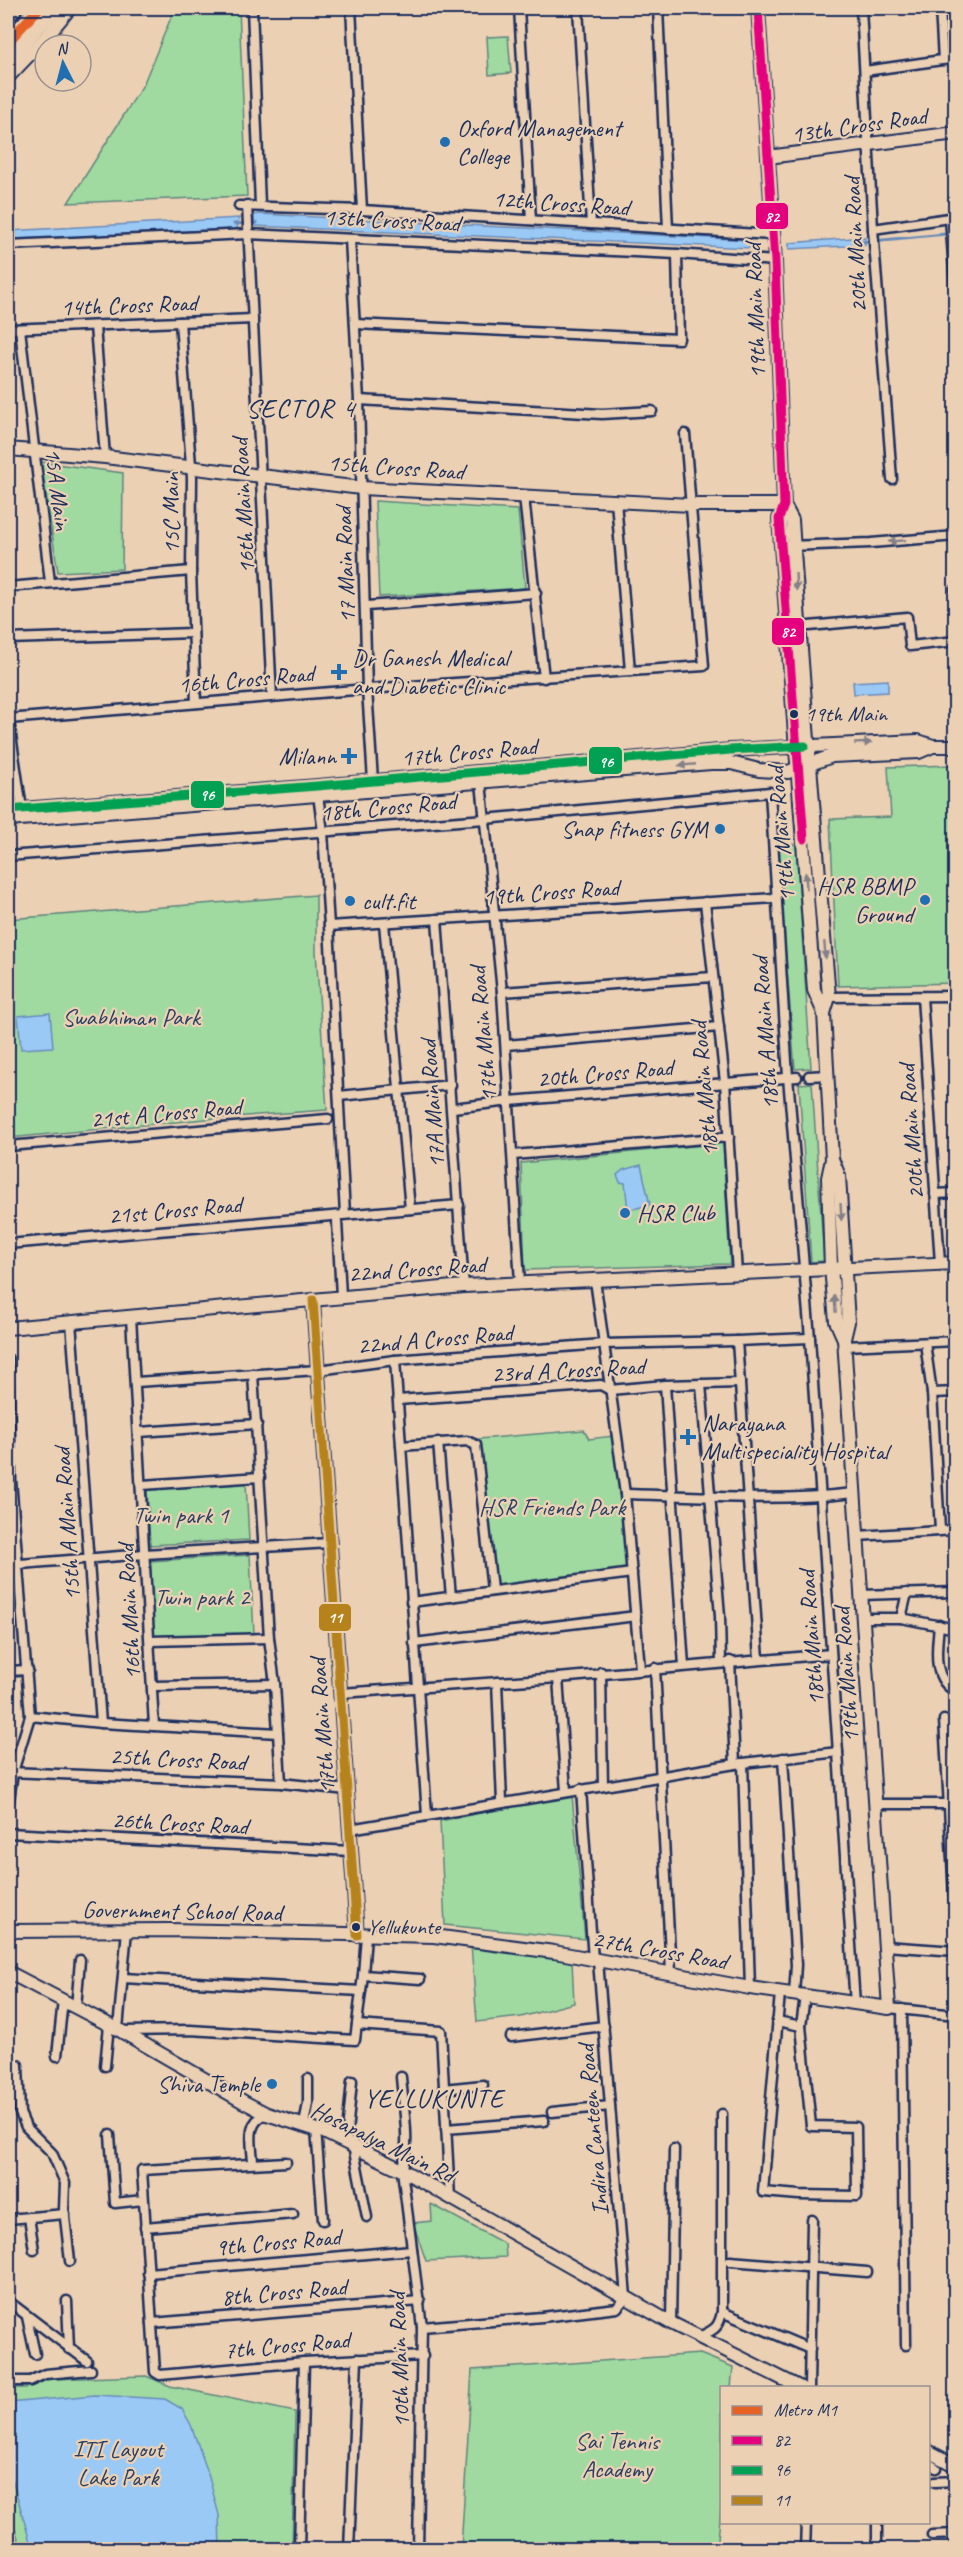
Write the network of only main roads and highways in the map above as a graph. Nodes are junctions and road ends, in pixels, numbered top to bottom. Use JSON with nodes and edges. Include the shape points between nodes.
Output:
{"nodes":[{"id":1,"x":14,"y":8,"type":"edge"},
{"id":2,"x":42,"y":8,"type":"edge"},
{"id":3,"x":54,"y":8,"type":"edge"},
{"id":4,"x":70,"y":8,"type":"edge"},
{"id":5,"x":758,"y":8,"type":"edge"},
{"id":6,"x":8,"y":15,"type":"edge"},
{"id":7,"x":8,"y":37,"type":"edge"},
{"id":8,"x":8,"y":59,"type":"edge"},
{"id":9,"x":8,"y":77,"type":"edge"},
{"id":10,"x":956,"y":133,"type":"edge"},
{"id":11,"x":768,"y":157,"type":"junction"},
{"id":12,"x":8,"y":449,"type":"edge"},
{"id":13,"x":784,"y":505,"type":"junction"},
{"id":14,"x":787,"y":546,"type":"junction"},
{"id":15,"x":802,"y":746,"type":"junction"},
{"id":16,"x":933,"y":746,"type":"junction"},
{"id":17,"x":956,"y":746,"type":"edge"},
{"id":18,"x":744,"y":750,"type":"junction"},
{"id":19,"x":810,"y":765,"type":"junction"},
{"id":20,"x":745,"y":766,"type":"junction"},
{"id":21,"x":798,"y":770,"type":"junction"},
{"id":22,"x":8,"y":810,"type":"edge"},
{"id":23,"x":8,"y":820,"type":"edge"},
{"id":24,"x":823,"y":997,"type":"junction"},
{"id":25,"x":956,"y":1263,"type":"edge"},
{"id":26,"x":838,"y":1268,"type":"junction"},
{"id":27,"x":313,"y":1300,"type":"junction"},
{"id":28,"x":8,"y":1328,"type":"edge"},
{"id":29,"x":8,"y":1931,"type":"edge"},
{"id":30,"x":361,"y":1935,"type":"junction"},
{"id":31,"x":8,"y":1972,"type":"edge"},
{"id":32,"x":889,"y":2008,"type":"joint"},
{"id":33,"x":781,"y":2382,"type":"edge"},
{"id":34,"x":930,"y":2452,"type":"edge"},
{"id":35,"x":956,"y":2466,"type":"edge"}],
"edges":[{"from":1,"to":6,"type":"highway"},
{"from":2,"to":7,"type":"main road"},
{"from":3,"to":8,"type":"highway"},
{"from":4,"to":9,"type":"main road"},
{"from":5,"to":11,"type":"main road","name":"19th Main Road"},
{"from":10,"to":11,"type":"main road","name":"13th Cross Road"},
{"from":11,"to":13,"type":"main road","name":"19th Main Road"},
{"from":12,"to":13,"type":"main road","name":"15th Cross Road","via":[[191,466],[361,488],[691,505]]},
{"from":13,"to":14,"type":"main road","name":"19th Main Road","via":[[792,520]]},
{"from":14,"to":15,"type":"main road","name":"19th Main Road"},
{"from":14,"to":15,"type":"main road","name":"19th Main Road","one_way":true,"via":[[798,627],[805,727]]},
{"from":15,"to":16,"type":"main road","name":"17th Cross Road","one_way":true,"via":[[918,741]]},
{"from":15,"to":18,"type":"main road","name":"17th Cross Road"},
{"from":15,"to":19,"type":"main road","name":"19th Main Road"},
{"from":15,"to":21,"type":"main road","name":"19th Main Road"},
{"from":16,"to":17,"type":"main road","name":"17th Cross Road"},
{"from":16,"to":19,"type":"main road","name":"17th Cross Road","via":[[919,752],[832,756]]},
{"from":18,"to":20,"type":"main road"},
{"from":18,"to":22,"type":"main road","name":"17th Cross Road"},
{"from":19,"to":21,"type":"main road","name":"17th Cross Road"},
{"from":19,"to":24,"type":"main road","name":"19th Main Road","one_way":true},
{"from":20,"to":21,"type":"main road","name":"17th Cross Road"},
{"from":20,"to":23,"type":"main road","name":"17th Cross Road","one_way":true,"via":[[711,764]]},
{"from":24,"to":21,"type":"main road","name":"19th Main Road","one_way":true,"via":[[814,990]]},
{"from":24,"to":26,"type":"main road","name":"19th Main Road","via":[[832,1159],[828,1178]]},
{"from":25,"to":26,"type":"main road","name":"22nd Cross Road"},
{"from":26,"to":27,"type":"main road","name":"22nd Cross Road","via":[[464,1286]]},
{"from":26,"to":32,"type":"main road","name":"19th Main Road","via":[[836,1321],[845,1342]]},
{"from":27,"to":28,"type":"main road","name":"22nd Cross Road"},
{"from":27,"to":30,"type":"main road","name":"17th Main Road","via":[[351,1851]]},
{"from":29,"to":30,"type":"main road","name":"Government School Road"},
{"from":30,"to":32,"type":"main road","name":"27th Cross Road","via":[[434,1936],[554,1952],[750,1988]]},
{"from":31,"to":33,"type":"main road","name":"Hosapalya Main Rd","via":[[267,2114],[310,2127],[402,2170]]},
{"from":34,"to":35,"type":"main road"}]}
